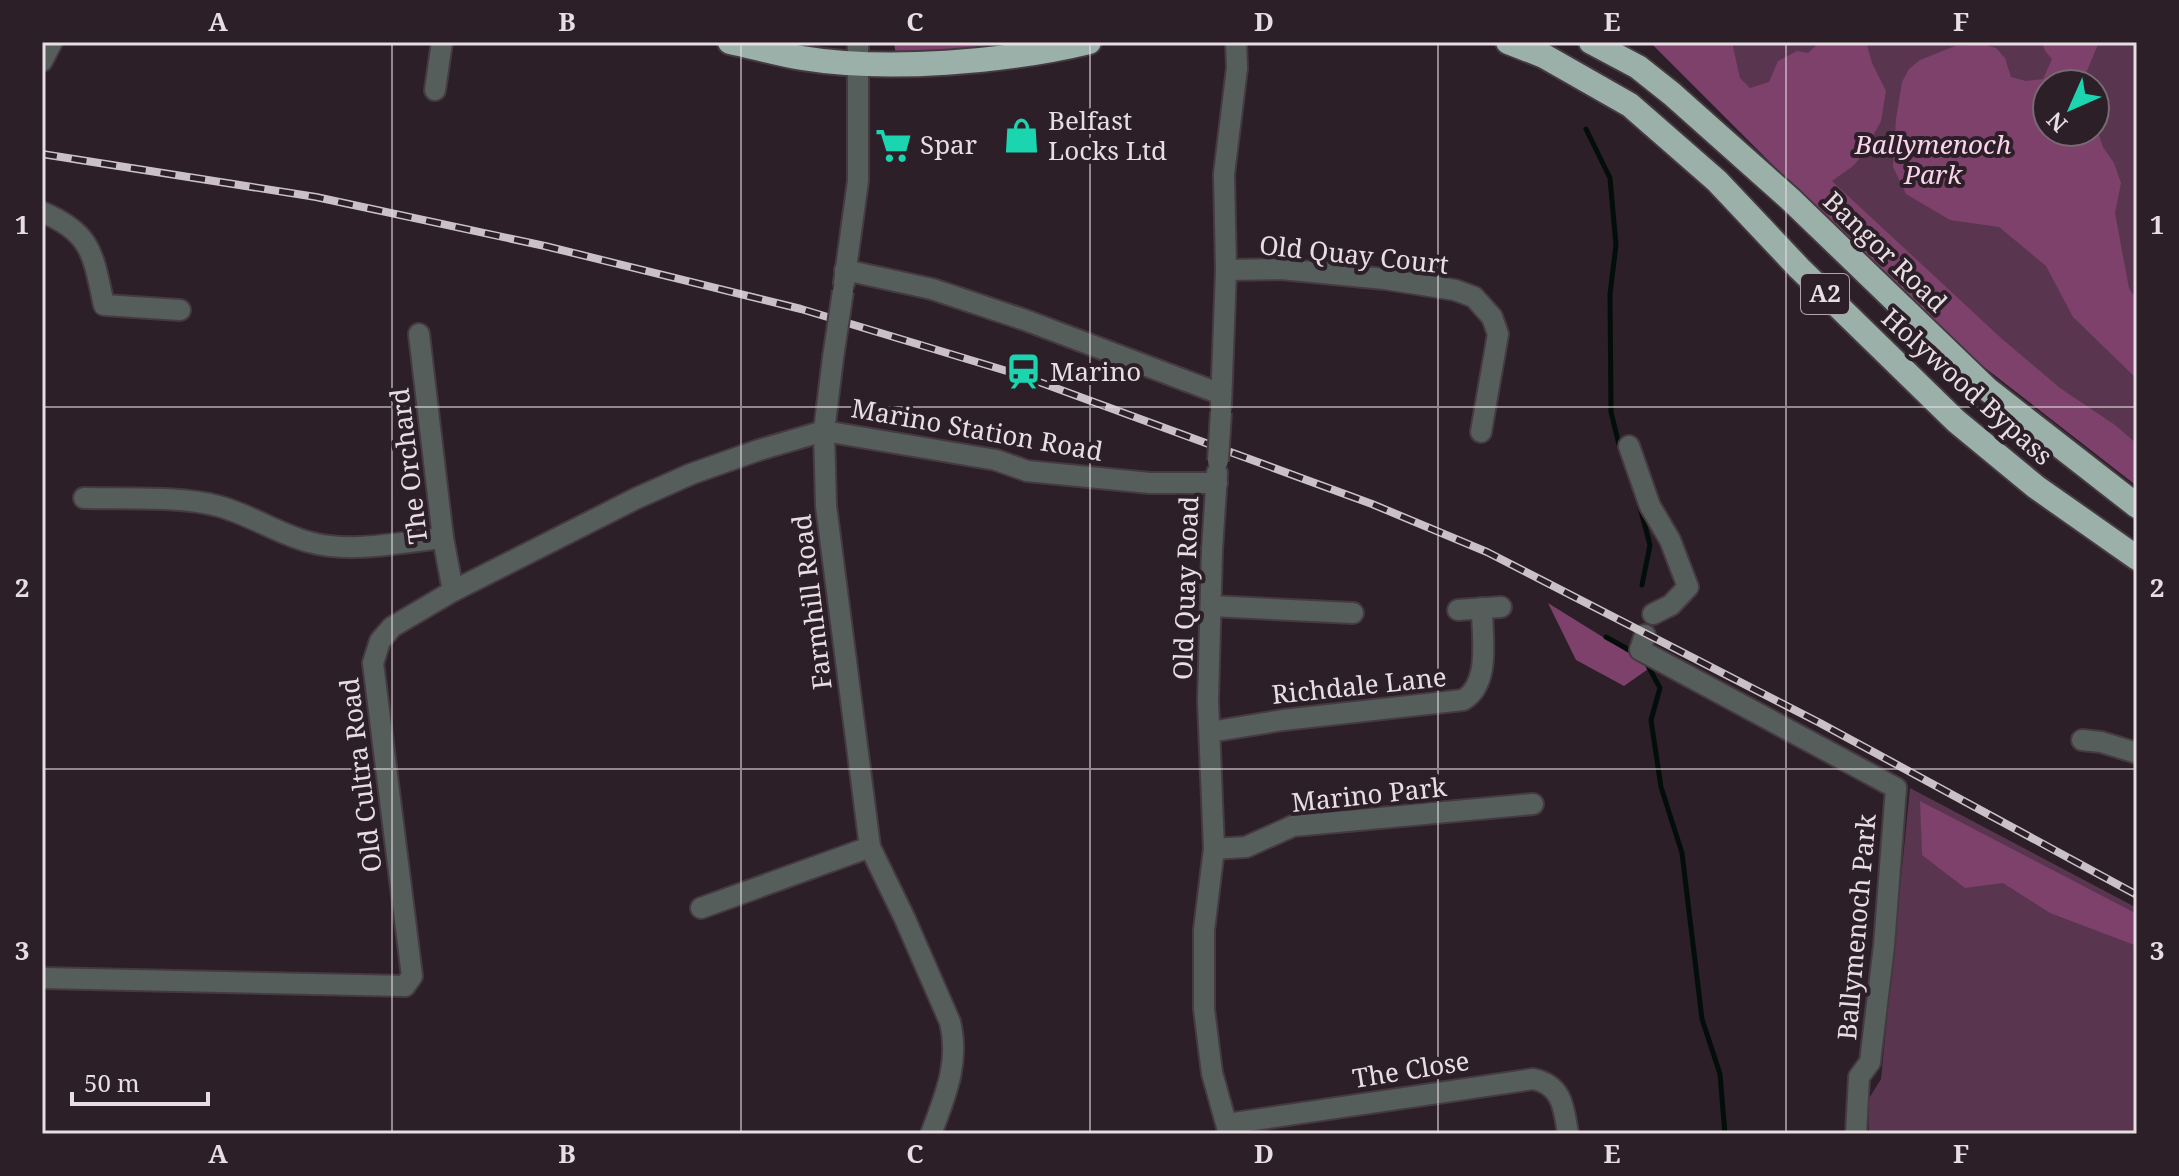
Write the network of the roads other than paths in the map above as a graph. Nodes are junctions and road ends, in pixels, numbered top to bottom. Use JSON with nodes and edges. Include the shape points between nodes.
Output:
{"nodes":[{"id":1,"x":52,"y":42,"type":"edge"},
{"id":2,"x":442,"y":42,"type":"edge"},
{"id":3,"x":730,"y":42,"type":"edge"},
{"id":4,"x":1089,"y":42,"type":"edge"},
{"id":5,"x":1236,"y":42,"type":"edge"},
{"id":6,"x":1508,"y":42,"type":"edge"},
{"id":7,"x":1590,"y":42,"type":"edge"},
{"id":8,"x":858,"y":52,"type":"edge"},
{"id":9,"x":879,"y":52,"type":"edge"},
{"id":10,"x":42,"y":61,"type":"edge"},
{"id":11,"x":1572,"y":72,"type":"junction"},
{"id":12,"x":435,"y":90,"type":"dead end"},
{"id":13,"x":42,"y":212,"type":"edge"},
{"id":14,"x":1226,"y":270,"type":"junction"},
{"id":15,"x":844,"y":280,"type":"junction"},
{"id":16,"x":180,"y":310,"type":"dead end"},
{"id":17,"x":419,"y":334,"type":"dead end"},
{"id":18,"x":1221,"y":403,"type":"junction"},
{"id":19,"x":824,"y":431,"type":"junction"},
{"id":20,"x":1481,"y":432,"type":"dead end"},
{"id":21,"x":1629,"y":446,"type":"dead end"},
{"id":22,"x":1217,"y":483,"type":"junction"},
{"id":23,"x":84,"y":498,"type":"dead end"},
{"id":24,"x":2137,"y":506,"type":"edge"},
{"id":25,"x":443,"y":538,"type":"junction"},
{"id":26,"x":2137,"y":558,"type":"edge"},
{"id":27,"x":453,"y":591,"type":"junction"},
{"id":28,"x":1211,"y":606,"type":"junction"},
{"id":29,"x":1458,"y":610,"type":"dead end"},
{"id":30,"x":1353,"y":613,"type":"dead end"},
{"id":31,"x":1653,"y":614,"type":"dead end"},
{"id":32,"x":1645,"y":635,"type":"dead end"},
{"id":33,"x":1210,"y":732,"type":"junction"},
{"id":34,"x":2096,"y":735,"type":"dead end"},
{"id":35,"x":2137,"y":753,"type":"edge"},
{"id":36,"x":1533,"y":804,"type":"dead end"},
{"id":37,"x":870,"y":847,"type":"junction"},
{"id":38,"x":1214,"y":849,"type":"junction"},
{"id":39,"x":701,"y":908,"type":"dead end"},
{"id":40,"x":42,"y":978,"type":"edge"},
{"id":41,"x":1228,"y":1129,"type":"edge"},
{"id":42,"x":931,"y":1134,"type":"edge"},
{"id":43,"x":1568,"y":1134,"type":"edge"},
{"id":44,"x":1856,"y":1134,"type":"edge"}],
"edges":[{"from":1,"to":10,"type":"street"},
{"from":2,"to":12,"type":"street"},
{"from":3,"to":8,"type":"highway","via":[[804,58]]},
{"from":4,"to":9,"type":"highway","via":[[962,61]]},
{"from":5,"to":14,"type":"street","name":"Old Quay Road","via":[[1224,174]]},
{"from":6,"to":11,"type":"highway","name":"Holywood Bypass","number":"A2"},
{"from":7,"to":11,"type":"highway"},
{"from":7,"to":24,"type":"highway","name":"Bangor Road","number":"A2","via":[[1638,67],[1672,94],[1790,199],[1987,389]]},
{"from":8,"to":9,"type":"highway"},
{"from":8,"to":15,"type":"street","name":"Farmhill Road","via":[[858,181]]},
{"from":11,"to":26,"type":"highway","name":"Holywood Bypass","number":"A2","via":[[1630,105],[1717,181],[1956,421],[2036,487]]},
{"from":13,"to":16,"type":"street","via":[[71,226],[92,251],[104,305]]},
{"from":14,"to":18,"type":"street","name":"Old Quay Road"},
{"from":14,"to":20,"type":"street","name":"Old Quay Court","via":[[1281,269],[1385,279],[1474,297],[1492,317],[1498,334]]},
{"from":15,"to":18,"type":"street","via":[[945,294],[1025,320]]},
{"from":15,"to":19,"type":"street","name":"Farmhill Road","bridge":true},
{"from":17,"to":25,"type":"street","name":"The Orchard"},
{"from":18,"to":22,"type":"street","name":"Old Quay Road","bridge":true},
{"from":19,"to":22,"type":"street","name":"Marino Station Road","via":[[996,460],[1027,471],[1150,483]]},
{"from":19,"to":27,"type":"street","name":"Old Cultra Road","via":[[691,474]]},
{"from":19,"to":37,"type":"street","name":"Farmhill Road","via":[[833,573]]},
{"from":21,"to":31,"type":"street","via":[[1688,587]]},
{"from":22,"to":28,"type":"street","name":"Old Quay Road"},
{"from":23,"to":25,"type":"street","via":[[219,506],[325,546]]},
{"from":25,"to":27,"type":"street","name":"The Orchard"},
{"from":27,"to":40,"type":"street","name":"Old Cultra Road","via":[[392,627],[380,641],[373,663],[412,976],[405,986]]},
{"from":28,"to":30,"type":"street"},
{"from":28,"to":33,"type":"street","name":"Old Quay Road"},
{"from":29,"to":33,"type":"street","name":"Richdale Lane","via":[[1492,608],[1481,679],[1463,700]]},
{"from":32,"to":44,"type":"street","name":"Ballymenoch Park","via":[[1640,650],[1896,788],[1884,946],[1870,1062],[1859,1077]]},
{"from":33,"to":38,"type":"street","name":"Old Quay Road"},
{"from":34,"to":35,"type":"street"},
{"from":36,"to":38,"type":"street","name":"Marino Park","via":[[1293,826],[1246,847]]},
{"from":37,"to":39,"type":"street"},
{"from":37,"to":42,"type":"street","name":"Farmhill Road","via":[[953,1036],[952,1076]]},
{"from":38,"to":41,"type":"street","name":"Old Quay Road","via":[[1204,930],[1204,1009],[1212,1073]]},
{"from":41,"to":43,"type":"street","name":"The Close","via":[[1533,1079],[1558,1093]]}]}
